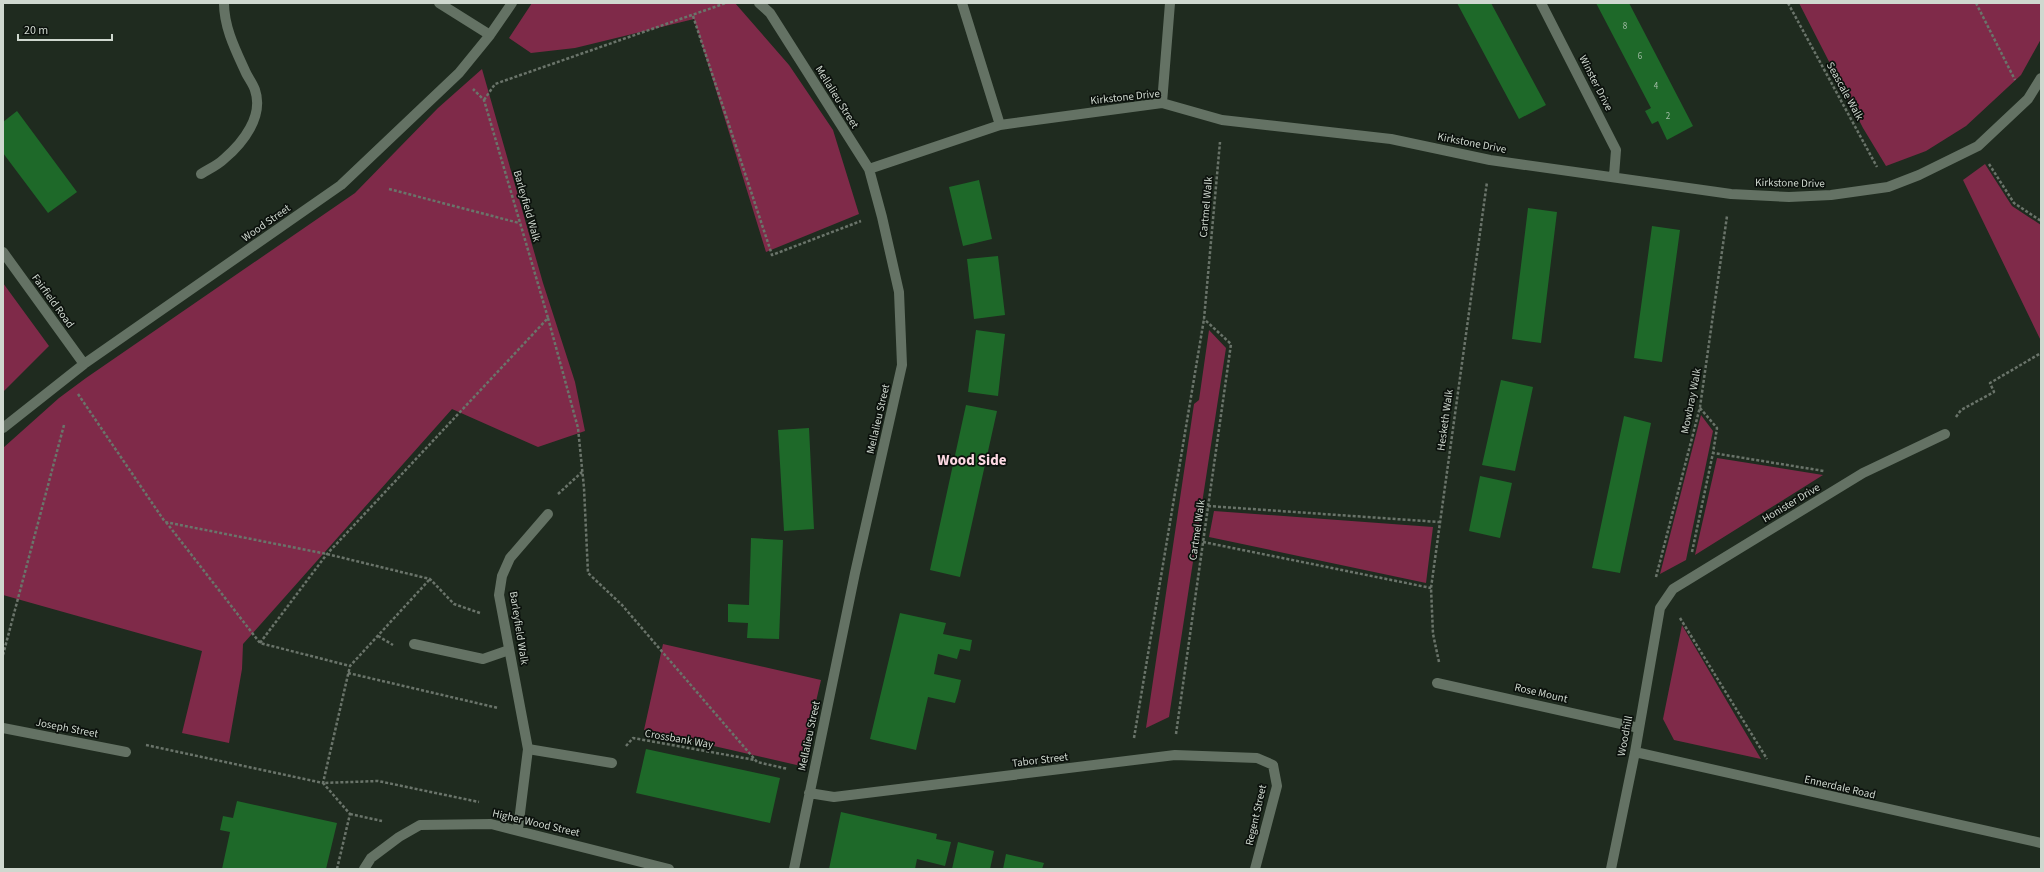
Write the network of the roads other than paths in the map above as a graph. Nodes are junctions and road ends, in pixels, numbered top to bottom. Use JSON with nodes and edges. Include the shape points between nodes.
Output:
{"nodes":[{"id":1,"x":224,"y":3,"type":"edge"},
{"id":2,"x":439,"y":3,"type":"edge"},
{"id":3,"x":512,"y":3,"type":"edge"},
{"id":4,"x":759,"y":3,"type":"edge"},
{"id":5,"x":962,"y":3,"type":"edge"},
{"id":6,"x":1170,"y":3,"type":"edge"},
{"id":7,"x":1541,"y":3,"type":"edge"},
{"id":8,"x":490,"y":35,"type":"junction"},
{"id":9,"x":2041,"y":78,"type":"edge"},
{"id":10,"x":1162,"y":103,"type":"junction"},
{"id":11,"x":1000,"y":125,"type":"junction"},
{"id":12,"x":869,"y":169,"type":"junction"},
{"id":13,"x":201,"y":174,"type":"dead end"},
{"id":14,"x":1614,"y":176,"type":"junction"},
{"id":15,"x":3,"y":252,"type":"edge"},
{"id":16,"x":84,"y":364,"type":"junction"},
{"id":17,"x":3,"y":428,"type":"edge"},
{"id":18,"x":1945,"y":434,"type":"road end"},
{"id":19,"x":548,"y":514,"type":"road end"},
{"id":20,"x":1660,"y":608,"type":"joint"},
{"id":21,"x":414,"y":644,"type":"dead end"},
{"id":22,"x":509,"y":650,"type":"junction"},
{"id":23,"x":1437,"y":683,"type":"road end"},
{"id":24,"x":3,"y":728,"type":"edge"},
{"id":25,"x":1639,"y":728,"type":"junction"},
{"id":26,"x":528,"y":749,"type":"junction"},
{"id":27,"x":126,"y":752,"type":"road end"},
{"id":28,"x":1635,"y":752,"type":"junction"},
{"id":29,"x":612,"y":764,"type":"road end"},
{"id":30,"x":1273,"y":765,"type":"joint"},
{"id":31,"x":809,"y":793,"type":"junction"},
{"id":32,"x":518,"y":829,"type":"junction"},
{"id":33,"x":2041,"y":844,"type":"edge"},
{"id":34,"x":1257,"y":868,"type":"edge"},
{"id":35,"x":364,"y":869,"type":"edge"},
{"id":36,"x":669,"y":869,"type":"edge"},
{"id":37,"x":794,"y":869,"type":"edge"},
{"id":38,"x":1611,"y":869,"type":"edge"}],
"edges":[{"from":1,"to":13,"type":"street","via":[[230,38],[255,89],[256,114],[239,145],[224,160]]},
{"from":2,"to":8,"type":"street"},
{"from":3,"to":8,"type":"street","name":"Wood Street"},
{"from":4,"to":12,"type":"street","name":"Mellalieu Street","via":[[770,13]]},
{"from":5,"to":11,"type":"street"},
{"from":6,"to":10,"type":"street"},
{"from":7,"to":14,"type":"street","name":"Winster Drive","via":[[1616,150]]},
{"from":8,"to":16,"type":"street","name":"Wood Street","via":[[459,73],[341,185]]},
{"from":9,"to":14,"type":"street","name":"Kirkstone Drive","via":[[2028,99],[1978,146],[1888,187],[1832,195],[1789,197],[1731,194]]},
{"from":10,"to":11,"type":"street","name":"Kirkstone Drive"},
{"from":10,"to":14,"type":"street","name":"Kirkstone Drive","via":[[1222,120],[1391,139],[1490,160]]},
{"from":11,"to":12,"type":"street","name":"Kirkstone Drive"},
{"from":12,"to":31,"type":"street","name":"Mellalieu Street","via":[[899,292],[902,365]]},
{"from":15,"to":16,"type":"street","name":"Fairfield Road"},
{"from":16,"to":17,"type":"street","name":"Wood Street"},
{"from":18,"to":20,"type":"street","name":"Honister Drive","via":[[1863,473],[1672,589]]},
{"from":19,"to":22,"type":"street","name":"Barleyfield Walk","via":[[510,558],[502,576],[499,595]]},
{"from":20,"to":25,"type":"street","name":"Woodhill"},
{"from":21,"to":22,"type":"street","via":[[483,659]]},
{"from":22,"to":26,"type":"street","name":"Barleyfield Walk"},
{"from":23,"to":25,"type":"street","name":"Rose Mount"},
{"from":24,"to":27,"type":"street","name":"Joseph Street"},
{"from":25,"to":28,"type":"street","name":"Woodhill"},
{"from":26,"to":29,"type":"street"},
{"from":26,"to":32,"type":"street","name":"Barleyfield Walk"},
{"from":28,"to":33,"type":"street","name":"Ennerdale Road"},
{"from":28,"to":38,"type":"street","name":"Woodhill"},
{"from":30,"to":31,"type":"street","name":"Tabor Street","via":[[1257,758],[1175,755],[834,797]]},
{"from":30,"to":34,"type":"street","name":"Regent Street","via":[[1277,786]]},
{"from":31,"to":37,"type":"street","name":"Mellalieu Street"},
{"from":32,"to":35,"type":"street","name":"Higher Wood Street","via":[[491,824],[420,825],[371,858]]},
{"from":32,"to":36,"type":"street","name":"Higher Wood Street"}]}
